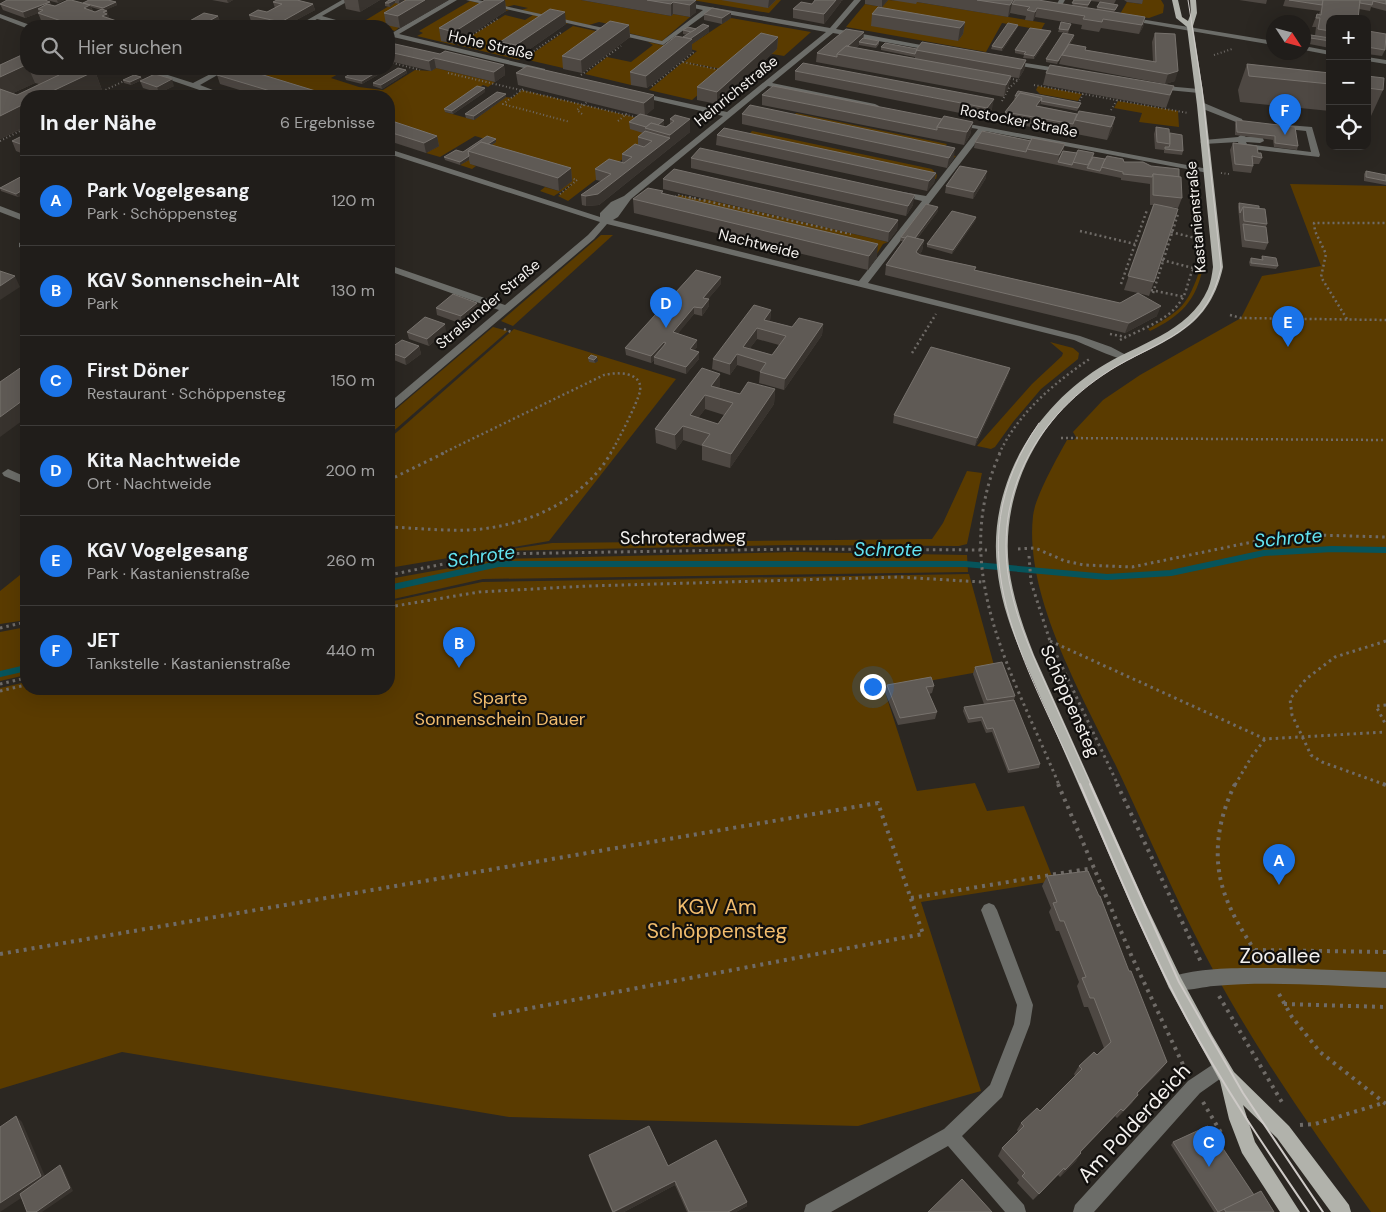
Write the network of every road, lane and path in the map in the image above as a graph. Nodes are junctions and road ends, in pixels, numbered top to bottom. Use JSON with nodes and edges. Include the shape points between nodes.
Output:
{"nodes":[{"id":1,"x":347,"y":0,"type":"edge"},
{"id":2,"x":454,"y":0,"type":"edge"},
{"id":3,"x":469,"y":0,"type":"edge"},
{"id":4,"x":659,"y":0,"type":"edge"},
{"id":5,"x":858,"y":0,"type":"edge"},
{"id":6,"x":1062,"y":0,"type":"edge"},
{"id":7,"x":1175,"y":0,"type":"edge"},
{"id":8,"x":1193,"y":0,"type":"edge"},
{"id":9,"x":1048,"y":6,"type":"edge"},
{"id":10,"x":1058,"y":8,"type":"junction"},
{"id":11,"x":709,"y":9,"type":"junction"},
{"id":12,"x":1067,"y":9,"type":"edge"},
{"id":13,"x":513,"y":10,"type":"junction"},
{"id":14,"x":0,"y":16,"type":"edge"},
{"id":15,"x":316,"y":17,"type":"junction"},
{"id":16,"x":1123,"y":18,"type":"edge"},
{"id":17,"x":311,"y":20,"type":"edge"},
{"id":18,"x":329,"y":20,"type":"edge"},
{"id":19,"x":20,"y":23,"type":"edge"},
{"id":20,"x":574,"y":23,"type":"junction"},
{"id":21,"x":1190,"y":28,"type":"junction"},
{"id":22,"x":832,"y":30,"type":"junction"},
{"id":23,"x":395,"y":33,"type":"edge"},
{"id":24,"x":395,"y":36,"type":"edge"},
{"id":25,"x":633,"y":36,"type":"junction"},
{"id":26,"x":464,"y":41,"type":"edge"},
{"id":27,"x":1266,"y":42,"type":"edge"},
{"id":28,"x":1311,"y":49,"type":"edge"},
{"id":29,"x":946,"y":50,"type":"edge"},
{"id":30,"x":1326,"y":51,"type":"edge"},
{"id":31,"x":694,"y":52,"type":"dead end"},
{"id":32,"x":527,"y":56,"type":"edge"},
{"id":33,"x":1002,"y":60,"type":"edge"},
{"id":34,"x":1371,"y":60,"type":"edge"},
{"id":35,"x":682,"y":62,"type":"junction"},
{"id":36,"x":1386,"y":62,"type":"edge"},
{"id":37,"x":395,"y":63,"type":"edge"},
{"id":38,"x":402,"y":66,"type":"junction"},
{"id":39,"x":419,"y":69,"type":"edge"},
{"id":40,"x":395,"y":70,"type":"edge"},
{"id":41,"x":726,"y":71,"type":"edge"},
{"id":42,"x":448,"y":73,"type":"edge"},
{"id":43,"x":550,"y":73,"type":"edge"},
{"id":44,"x":1072,"y":73,"type":"edge"},
{"id":45,"x":1024,"y":74,"type":"edge"},
{"id":46,"x":160,"y":75,"type":"edge"},
{"id":47,"x":214,"y":75,"type":"edge"},
{"id":48,"x":581,"y":75,"type":"edge"},
{"id":49,"x":999,"y":76,"type":"edge"},
{"id":50,"x":126,"y":80,"type":"edge"},
{"id":51,"x":1018,"y":80,"type":"junction"},
{"id":52,"x":767,"y":84,"type":"junction"},
{"id":53,"x":1034,"y":85,"type":"dead end"},
{"id":54,"x":193,"y":86,"type":"junction"},
{"id":55,"x":1146,"y":86,"type":"edge"},
{"id":56,"x":525,"y":87,"type":"edge"},
{"id":57,"x":105,"y":90,"type":"edge"},
{"id":58,"x":205,"y":90,"type":"edge"},
{"id":59,"x":522,"y":90,"type":"junction"},
{"id":60,"x":646,"y":91,"type":"edge"},
{"id":61,"x":1199,"y":91,"type":"junction"},
{"id":62,"x":545,"y":92,"type":"edge"},
{"id":63,"x":634,"y":92,"type":"edge"},
{"id":64,"x":542,"y":94,"type":"junction"},
{"id":65,"x":1083,"y":94,"type":"junction"},
{"id":66,"x":507,"y":95,"type":"edge"},
{"id":67,"x":513,"y":96,"type":"junction"},
{"id":68,"x":566,"y":97,"type":"edge"},
{"id":69,"x":563,"y":99,"type":"junction"},
{"id":70,"x":1117,"y":100,"type":"junction"},
{"id":71,"x":1002,"y":101,"type":"edge"},
{"id":72,"x":587,"y":102,"type":"edge"},
{"id":73,"x":584,"y":104,"type":"junction"},
{"id":74,"x":1078,"y":104,"type":"edge"},
{"id":75,"x":1200,"y":105,"type":"junction"},
{"id":76,"x":608,"y":107,"type":"edge"},
{"id":77,"x":885,"y":108,"type":"edge"},
{"id":78,"x":605,"y":110,"type":"junction"},
{"id":79,"x":1111,"y":110,"type":"dead end"},
{"id":80,"x":629,"y":112,"type":"edge"},
{"id":81,"x":1188,"y":113,"type":"dead end"},
{"id":82,"x":582,"y":114,"type":"dead end"},
{"id":83,"x":626,"y":115,"type":"junction"},
{"id":84,"x":729,"y":115,"type":"junction"},
{"id":85,"x":640,"y":118,"type":"edge"},
{"id":86,"x":944,"y":120,"type":"edge"},
{"id":87,"x":618,"y":121,"type":"dead end"},
{"id":88,"x":570,"y":122,"type":"dead end"},
{"id":89,"x":1242,"y":123,"type":"edge"},
{"id":90,"x":1266,"y":124,"type":"edge"},
{"id":91,"x":983,"y":128,"type":"junction"},
{"id":92,"x":20,"y":131,"type":"edge"},
{"id":93,"x":1242,"y":138,"type":"junction"},
{"id":94,"x":0,"y":141,"type":"edge"},
{"id":95,"x":1204,"y":142,"type":"junction"},
{"id":96,"x":1274,"y":144,"type":"edge"},
{"id":97,"x":690,"y":146,"type":"junction"},
{"id":98,"x":1296,"y":146,"type":"edge"},
{"id":99,"x":1314,"y":148,"type":"junction"},
{"id":100,"x":702,"y":150,"type":"edge"},
{"id":101,"x":395,"y":153,"type":"edge"},
{"id":102,"x":1208,"y":171,"type":"junction"},
{"id":103,"x":567,"y":178,"type":"edge"},
{"id":104,"x":889,"y":191,"type":"edge"},
{"id":105,"x":555,"y":197,"type":"edge"},
{"id":106,"x":670,"y":199,"type":"edge"},
{"id":107,"x":926,"y":199,"type":"junction"},
{"id":108,"x":0,"y":209,"type":"edge"},
{"id":109,"x":1147,"y":210,"type":"dead end"},
{"id":110,"x":1178,"y":214,"type":"edge"},
{"id":111,"x":20,"y":217,"type":"edge"},
{"id":112,"x":604,"y":221,"type":"junction"},
{"id":113,"x":1386,"y":222,"type":"edge"},
{"id":114,"x":1080,"y":231,"type":"dead end"},
{"id":115,"x":1172,"y":232,"type":"junction"},
{"id":116,"x":851,"y":234,"type":"edge"},
{"id":117,"x":1135,"y":244,"type":"junction"},
{"id":118,"x":1162,"y":261,"type":"junction"},
{"id":119,"x":1194,"y":268,"type":"junction"},
{"id":120,"x":395,"y":270,"type":"edge"},
{"id":121,"x":862,"y":284,"type":"junction"},
{"id":122,"x":1121,"y":284,"type":"dead end"},
{"id":123,"x":1185,"y":297,"type":"junction"},
{"id":124,"x":506,"y":308,"type":"junction"},
{"id":125,"x":937,"y":311,"type":"dead end"},
{"id":126,"x":1230,"y":315,"type":"dead end"},
{"id":127,"x":1346,"y":319,"type":"junction"},
{"id":128,"x":1386,"y":320,"type":"edge"},
{"id":129,"x":1123,"y":339,"type":"dead end"},
{"id":130,"x":912,"y":353,"type":"dead end"},
{"id":131,"x":1124,"y":358,"type":"junction"},
{"id":132,"x":395,"y":403,"type":"edge"},
{"id":133,"x":1061,"y":438,"type":"dead end"},
{"id":134,"x":1386,"y":440,"type":"edge"},
{"id":135,"x":8,"y":474,"type":"dead end"},
{"id":136,"x":395,"y":477,"type":"edge"},
{"id":137,"x":20,"y":479,"type":"edge"},
{"id":138,"x":395,"y":527,"type":"edge"},
{"id":139,"x":1386,"y":536,"type":"edge"},
{"id":140,"x":1030,"y":548,"type":"dead end"},
{"id":141,"x":1029,"y":556,"type":"dead end"},
{"id":142,"x":395,"y":574,"type":"edge"},
{"id":143,"x":982,"y":580,"type":"junction"},
{"id":144,"x":395,"y":606,"type":"edge"},
{"id":145,"x":20,"y":623,"type":"edge"},
{"id":146,"x":0,"y":628,"type":"edge"},
{"id":147,"x":1050,"y":641,"type":"junction"},
{"id":148,"x":1386,"y":641,"type":"edge"},
{"id":149,"x":20,"y":679,"type":"edge"},
{"id":150,"x":0,"y":684,"type":"edge"},
{"id":151,"x":20,"y":686,"type":"edge"},
{"id":152,"x":0,"y":691,"type":"edge"},
{"id":153,"x":1386,"y":706,"type":"edge"},
{"id":154,"x":1386,"y":725,"type":"edge"},
{"id":155,"x":1386,"y":732,"type":"edge"},
{"id":156,"x":1302,"y":737,"type":"junction"},
{"id":157,"x":1265,"y":738,"type":"junction"},
{"id":158,"x":1386,"y":785,"type":"edge"},
{"id":159,"x":1093,"y":868,"type":"junction"},
{"id":160,"x":911,"y":898,"type":"junction"},
{"id":161,"x":989,"y":910,"type":"dead end"},
{"id":162,"x":1255,"y":950,"type":"junction"},
{"id":163,"x":1386,"y":952,"type":"edge"},
{"id":164,"x":0,"y":954,"type":"edge"},
{"id":165,"x":1197,"y":955,"type":"dead end"},
{"id":166,"x":1269,"y":976,"type":"junction"},
{"id":167,"x":1386,"y":980,"type":"edge"},
{"id":168,"x":1175,"y":983,"type":"junction"},
{"id":169,"x":1284,"y":1004,"type":"junction"},
{"id":170,"x":1225,"y":1007,"type":"dead end"},
{"id":171,"x":1386,"y":1008,"type":"edge"},
{"id":172,"x":489,"y":1016,"type":"dead end"},
{"id":173,"x":1186,"y":1070,"type":"dead end"},
{"id":174,"x":1224,"y":1073,"type":"junction"},
{"id":175,"x":1202,"y":1102,"type":"dead end"},
{"id":176,"x":1385,"y":1104,"type":"edge"},
{"id":177,"x":1285,"y":1107,"type":"dead end"},
{"id":178,"x":1294,"y":1120,"type":"dead end"},
{"id":179,"x":950,"y":1135,"type":"junction"},
{"id":180,"x":1225,"y":1139,"type":"dead end"},
{"id":181,"x":813,"y":1212,"type":"edge"},
{"id":182,"x":1017,"y":1212,"type":"edge"},
{"id":183,"x":1082,"y":1212,"type":"edge"},
{"id":184,"x":1291,"y":1212,"type":"edge"},
{"id":185,"x":1342,"y":1212,"type":"edge"}],
"edges":[{"from":1,"to":15,"type":"street"},
{"from":2,"to":23,"type":"street","name":"Hohe Straße"},
{"from":3,"to":13,"type":"street"},
{"from":4,"to":11,"type":"street"},
{"from":5,"to":22,"type":"street","name":"Heinrichstraße"},
{"from":6,"to":10,"type":"street"},
{"from":7,"to":21,"type":"main road","name":"Kastanienstraße","via":[[1179,18]]},
{"from":8,"to":21,"type":"main road","name":"Kastanienstraße"},
{"from":9,"to":10,"type":"street"},
{"from":10,"to":12,"type":"street"},
{"from":11,"to":22,"type":"street"},
{"from":11,"to":25,"type":"street","via":[[663,43]]},
{"from":13,"to":20,"type":"street"},
{"from":13,"to":26,"type":"path"},
{"from":14,"to":19,"type":"street"},
{"from":15,"to":17,"type":"street"},
{"from":15,"to":18,"type":"street"},
{"from":16,"to":21,"type":"street"},
{"from":20,"to":25,"type":"street"},
{"from":20,"to":32,"type":"path"},
{"from":21,"to":27,"type":"street"},
{"from":21,"to":61,"type":"main road","name":"Kastanienstraße"},
{"from":22,"to":29,"type":"street"},
{"from":22,"to":52,"type":"street","name":"Heinrichstraße"},
{"from":24,"to":43,"type":"street","name":"Hohe Straße"},
{"from":25,"to":48,"type":"path"},
{"from":28,"to":30,"type":"street"},
{"from":31,"to":35,"type":"path"},
{"from":33,"to":44,"type":"street"},
{"from":34,"to":36,"type":"street"},
{"from":35,"to":41,"type":"path"},
{"from":35,"to":60,"type":"path"},
{"from":37,"to":38,"type":"path"},
{"from":38,"to":39,"type":"path"},
{"from":38,"to":40,"type":"path"},
{"from":42,"to":59,"type":"path"},
{"from":45,"to":51,"type":"path"},
{"from":46,"to":54,"type":"street"},
{"from":47,"to":54,"type":"street"},
{"from":49,"to":51,"type":"path"},
{"from":50,"to":57,"type":"path"},
{"from":51,"to":71,"type":"path"},
{"from":52,"to":77,"type":"street"},
{"from":52,"to":84,"type":"street","name":"Heinrichstraße"},
{"from":53,"to":65,"type":"path"},
{"from":54,"to":58,"type":"street"},
{"from":55,"to":61,"type":"street"},
{"from":56,"to":59,"type":"path"},
{"from":59,"to":64,"type":"path"},
{"from":59,"to":67,"type":"path"},
{"from":61,"to":75,"type":"main road","name":"Kastanienstraße"},
{"from":62,"to":64,"type":"path"},
{"from":63,"to":84,"type":"street"},
{"from":64,"to":69,"type":"path"},
{"from":65,"to":70,"type":"path"},
{"from":65,"to":74,"type":"path"},
{"from":66,"to":67,"type":"path"},
{"from":67,"to":88,"type":"path","via":[[503,104]]},
{"from":68,"to":69,"type":"path"},
{"from":69,"to":73,"type":"path"},
{"from":70,"to":79,"type":"path"},
{"from":70,"to":81,"type":"path"},
{"from":72,"to":73,"type":"path"},
{"from":73,"to":78,"type":"path"},
{"from":73,"to":82,"type":"path","via":[[577,110]]},
{"from":75,"to":89,"type":"street"},
{"from":75,"to":95,"type":"main road","name":"Kastanienstraße"},
{"from":76,"to":78,"type":"path"},
{"from":78,"to":83,"type":"path"},
{"from":80,"to":83,"type":"path"},
{"from":83,"to":85,"type":"path"},
{"from":83,"to":87,"type":"path"},
{"from":84,"to":97,"type":"street","name":"Heinrichstraße"},
{"from":86,"to":91,"type":"street","name":"Rostocker Straße"},
{"from":90,"to":99,"type":"street","via":[[1309,129]]},
{"from":91,"to":102,"type":"street","name":"Rostocker Straße"},
{"from":91,"to":107,"type":"street"},
{"from":92,"to":94,"type":"path"},
{"from":93,"to":95,"type":"street"},
{"from":93,"to":96,"type":"street"},
{"from":93,"to":99,"type":"street","via":[[1243,146],[1316,155]]},
{"from":95,"to":102,"type":"main road","name":"Kastanienstraße"},
{"from":97,"to":100,"type":"street"},
{"from":97,"to":112,"type":"street","name":"Heinrichstraße"},
{"from":98,"to":99,"type":"street"},
{"from":101,"to":112,"type":"street","name":"Nachtweide"},
{"from":102,"to":131,"type":"main road","name":"Kastanienstraße","via":[[1218,267],[1211,295],[1200,311],[1180,329]]},
{"from":103,"to":105,"type":"path","via":[[577,180]]},
{"from":104,"to":107,"type":"street"},
{"from":106,"to":116,"type":"path","via":[[679,195]]},
{"from":107,"to":121,"type":"street"},
{"from":108,"to":111,"type":"street"},
{"from":109,"to":117,"type":"path"},
{"from":110,"to":115,"type":"path"},
{"from":112,"to":121,"type":"street","name":"Nachtweide"},
{"from":112,"to":124,"type":"street","name":"Stralsunder Straße","via":[[591,237]]},
{"from":113,"to":127,"type":"path","via":[[1314,223],[1326,255],[1321,278]]},
{"from":114,"to":117,"type":"path"},
{"from":115,"to":118,"type":"path"},
{"from":115,"to":119,"type":"path","name":"Kastanienstraße","via":[[1199,239],[1198,264]]},
{"from":117,"to":122,"type":"path"},
{"from":118,"to":119,"type":"path"},
{"from":118,"to":123,"type":"path","via":[[1153,291]]},
{"from":119,"to":123,"type":"path","name":"Kastanienstraße"},
{"from":120,"to":124,"type":"street"},
{"from":121,"to":131,"type":"street","name":"Nachtweide","via":[[1077,338]]},
{"from":123,"to":129,"type":"path","name":"Kastanienstraße","via":[[1160,320]]},
{"from":124,"to":132,"type":"street","name":"Stralsunder Straße"},
{"from":125,"to":130,"type":"path"},
{"from":126,"to":127,"type":"path","via":[[1241,318]]},
{"from":127,"to":128,"type":"path"},
{"from":131,"to":168,"type":"main road","name":"Schöppensteg","via":[[1073,392],[1028,445],[1018,465],[1004,511],[1002,554],[1015,623]]},
{"from":133,"to":134,"type":"path"},
{"from":135,"to":137,"type":"street"},
{"from":136,"to":138,"type":"path","via":[[604,375],[623,373],[639,382],[640,392],[606,460],[592,479],[569,498],[525,519],[488,528]]},
{"from":139,"to":140,"type":"path","via":[[1276,537],[1132,567],[1078,564]]},
{"from":141,"to":147,"type":"path","name":"Schöppensteg","via":[[1031,582]]},
{"from":142,"to":143,"type":"path","name":"Schroteradweg","via":[[493,554],[796,549],[979,552]]},
{"from":143,"to":144,"type":"path","via":[[899,577],[588,586],[479,592]]},
{"from":143,"to":159,"type":"path","via":[[1007,659]]},
{"from":145,"to":146,"type":"path"},
{"from":147,"to":157,"type":"path"},
{"from":147,"to":165,"type":"path","name":"Schöppensteg"},
{"from":148,"to":156,"type":"path","via":[[1335,657],[1306,679],[1290,699],[1292,715]]},
{"from":149,"to":150,"type":"path"},
{"from":151,"to":152,"type":"path"},
{"from":153,"to":154,"type":"path","via":[[1376,706]]},
{"from":155,"to":156,"type":"path"},
{"from":156,"to":157,"type":"path"},
{"from":156,"to":158,"type":"path","via":[[1311,755],[1322,762]]},
{"from":157,"to":162,"type":"path","via":[[1248,758],[1219,826],[1216,864],[1226,900]]},
{"from":159,"to":160,"type":"path"},
{"from":159,"to":173,"type":"path","via":[[1134,964]]},
{"from":160,"to":164,"type":"path","via":[[878,803]]},
{"from":160,"to":172,"type":"path","via":[[923,934]]},
{"from":161,"to":179,"type":"street","via":[[1025,1005],[1024,1020],[996,1091]]},
{"from":162,"to":163,"type":"path"},
{"from":162,"to":166,"type":"path"},
{"from":166,"to":167,"type":"street","name":"Zooallee"},
{"from":166,"to":168,"type":"street","name":"Zooallee"},
{"from":166,"to":169,"type":"path"},
{"from":168,"to":174,"type":"main road","name":"Schöppensteg"},
{"from":169,"to":171,"type":"path"},
{"from":169,"to":176,"type":"path","via":[[1320,1052]]},
{"from":170,"to":177,"type":"path"},
{"from":174,"to":183,"type":"street","name":"Am Polderdeich","via":[[1194,1087]]},
{"from":174,"to":184,"type":"main road","name":"Schöppensteg","via":[[1248,1147]]},
{"from":174,"to":185,"type":"main road","name":"Schöppensteg","via":[[1282,1132]]},
{"from":175,"to":180,"type":"path"},
{"from":176,"to":178,"type":"path","via":[[1315,1124],[1298,1126]]},
{"from":179,"to":181,"type":"street"},
{"from":179,"to":182,"type":"street"}]}
